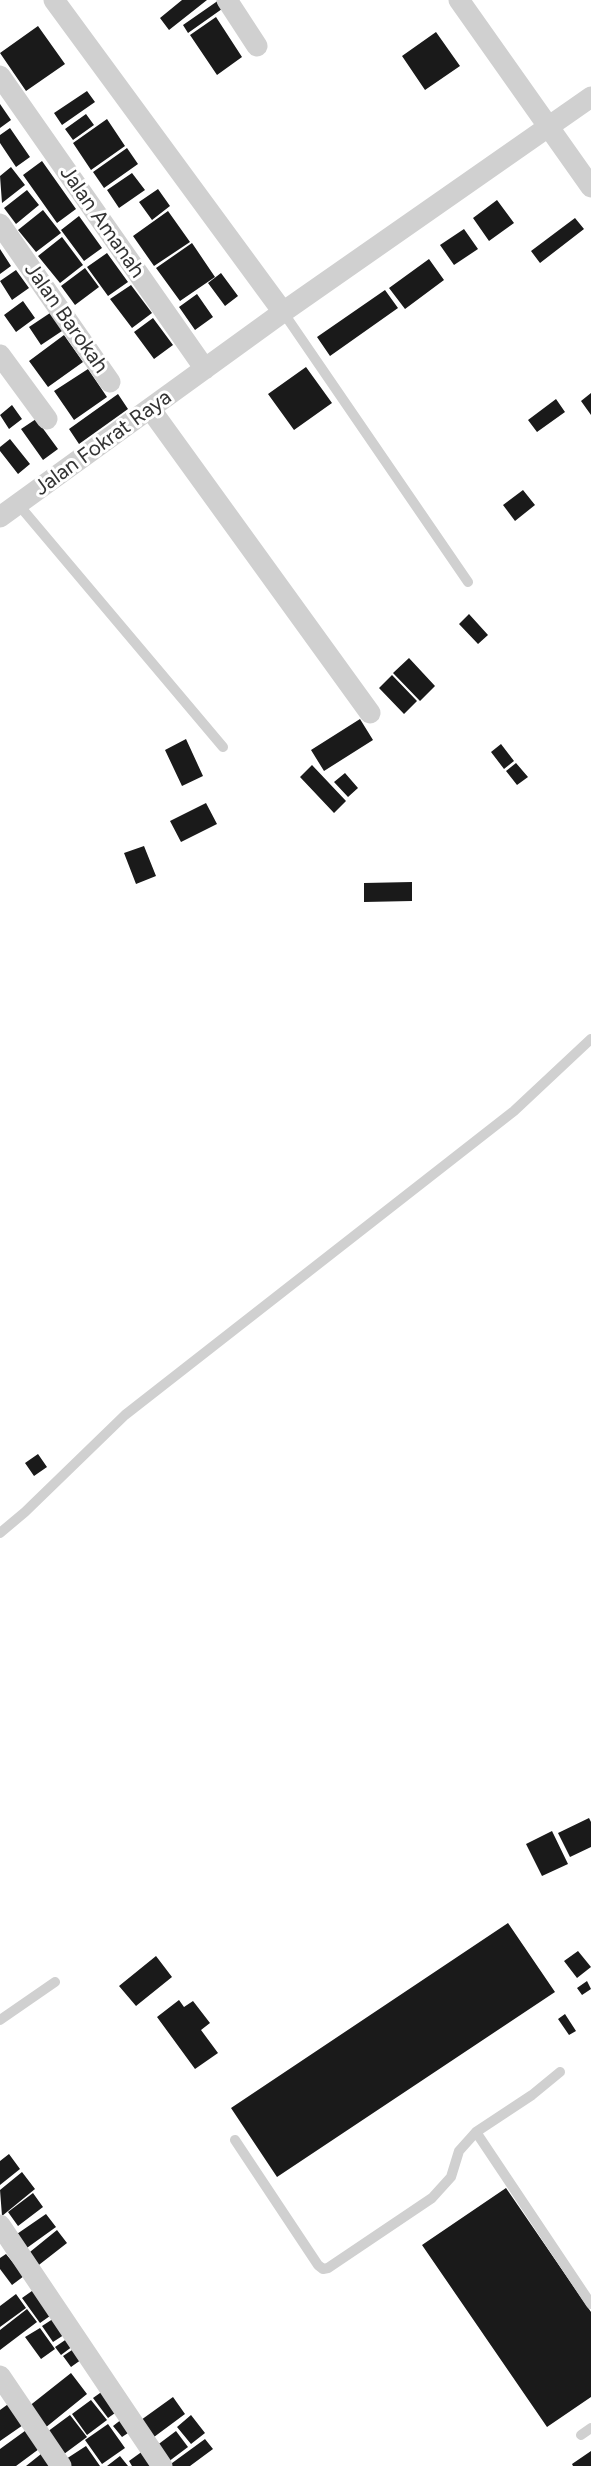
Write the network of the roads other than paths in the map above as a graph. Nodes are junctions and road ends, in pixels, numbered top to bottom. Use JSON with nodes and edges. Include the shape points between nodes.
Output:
{"nodes":[{"id":1,"x":54,"y":0,"type":"edge"},
{"id":2,"x":227,"y":0,"type":"edge"},
{"id":3,"x":459,"y":0,"type":"edge"},
{"id":4,"x":257,"y":46,"type":"dead end"},
{"id":5,"x":0,"y":76,"type":"edge"},
{"id":6,"x":591,"y":97,"type":"edge"},
{"id":7,"x":549,"y":127,"type":"junction"},
{"id":8,"x":591,"y":187,"type":"edge"},
{"id":9,"x":0,"y":224,"type":"edge"},
{"id":10,"x":284,"y":312,"type":"junction"},
{"id":11,"x":0,"y":355,"type":"edge"},
{"id":12,"x":205,"y":369,"type":"junction"},
{"id":13,"x":110,"y":382,"type":"dead end"},
{"id":14,"x":151,"y":410,"type":"junction"},
{"id":15,"x":47,"y":419,"type":"dead end"},
{"id":16,"x":18,"y":504,"type":"junction"},
{"id":17,"x":0,"y":517,"type":"edge"},
{"id":18,"x":468,"y":582,"type":"dead end"},
{"id":19,"x":370,"y":713,"type":"dead end"},
{"id":20,"x":223,"y":747,"type":"dead end"},
{"id":21,"x":591,"y":1040,"type":"edge"},
{"id":22,"x":0,"y":1533,"type":"edge"},
{"id":23,"x":55,"y":1982,"type":"dead end"},
{"id":24,"x":0,"y":2020,"type":"edge"},
{"id":25,"x":560,"y":2072,"type":"dead end"},
{"id":26,"x":477,"y":2132,"type":"junction"},
{"id":27,"x":235,"y":2140,"type":"dead end"},
{"id":28,"x":0,"y":2225,"type":"edge"},
{"id":29,"x":591,"y":2304,"type":"edge"},
{"id":30,"x":0,"y":2376,"type":"edge"},
{"id":31,"x":591,"y":2428,"type":"edge"},
{"id":32,"x":581,"y":2435,"type":"dead end"},
{"id":33,"x":61,"y":2466,"type":"edge"},
{"id":34,"x":162,"y":2466,"type":"edge"}],
"edges":[{"from":1,"to":10,"type":"street"},
{"from":2,"to":4,"type":"street"},
{"from":3,"to":7,"type":"street"},
{"from":5,"to":12,"type":"street","name":"Jalan Amanah"},
{"from":6,"to":7,"type":"street","name":"Jalan Fokrat Raya"},
{"from":7,"to":8,"type":"street"},
{"from":7,"to":10,"type":"street","name":"Jalan Fokrat Raya"},
{"from":9,"to":13,"type":"street","name":"Jalan Barokah"},
{"from":10,"to":12,"type":"street","name":"Jalan Fokrat Raya"},
{"from":10,"to":18,"type":"lane"},
{"from":11,"to":15,"type":"street"},
{"from":12,"to":14,"type":"street","name":"Jalan Fokrat Raya"},
{"from":14,"to":16,"type":"street","name":"Jalan Fokrat Raya"},
{"from":14,"to":19,"type":"street"},
{"from":16,"to":17,"type":"street","name":"Jalan Fokrat Raya"},
{"from":16,"to":20,"type":"lane"},
{"from":21,"to":22,"type":"lane","via":[[514,1111],[125,1415]]},
{"from":23,"to":24,"type":"lane"},
{"from":25,"to":26,"type":"lane"},
{"from":26,"to":27,"type":"lane","via":[[459,2151],[451,2177],[432,2198],[323,2269]]},
{"from":26,"to":29,"type":"lane"},
{"from":28,"to":34,"type":"street"},
{"from":30,"to":33,"type":"street"},
{"from":31,"to":32,"type":"lane"}]}
